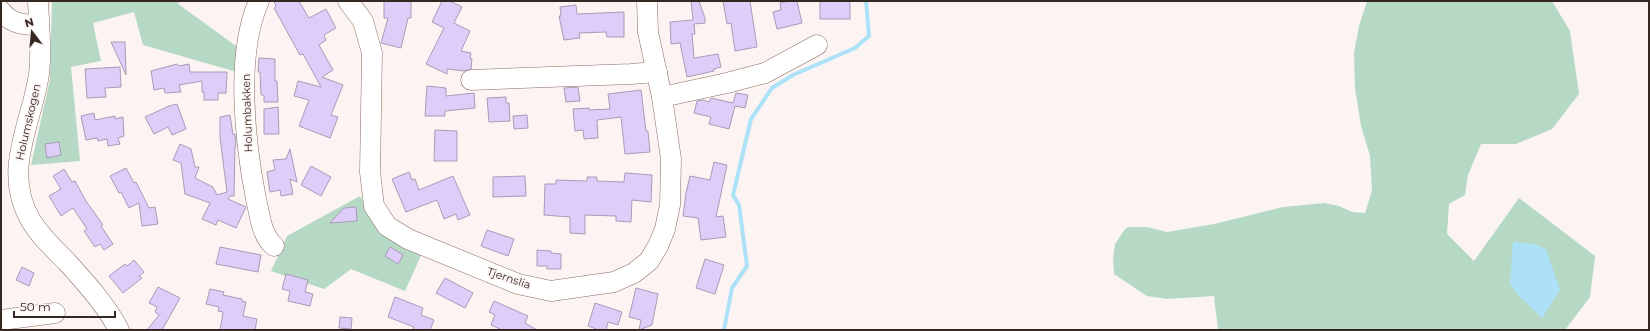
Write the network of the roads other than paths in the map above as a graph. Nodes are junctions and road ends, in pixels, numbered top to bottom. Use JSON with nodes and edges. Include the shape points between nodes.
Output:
{"nodes":[{"id":1,"x":38,"y":1,"type":"edge"},
{"id":2,"x":259,"y":1,"type":"edge"},
{"id":3,"x":348,"y":1,"type":"edge"},
{"id":4,"x":647,"y":1,"type":"edge"},
{"id":5,"x":1,"y":11,"type":"edge"},
{"id":6,"x":39,"y":25,"type":"junction"},
{"id":7,"x":817,"y":45,"type":"dead end"},
{"id":8,"x":656,"y":72,"type":"junction"},
{"id":9,"x":471,"y":80,"type":"dead end"},
{"id":10,"x":662,"y":97,"type":"junction"},
{"id":11,"x":10,"y":161,"type":"edge"},
{"id":12,"x":274,"y":246,"type":"dead end"},
{"id":13,"x":55,"y":313,"type":"dead end"},
{"id":14,"x":1,"y":320,"type":"edge"},
{"id":15,"x":119,"y":330,"type":"edge"}],
"edges":[{"from":1,"to":6,"type":"street","name":"Holumskogen"},
{"from":2,"to":12,"type":"street","name":"Holumbakken","via":[[248,40],[246,125],[251,174],[261,221],[266,236]]},
{"from":3,"to":10,"type":"street","name":"Tjernslia","via":[[363,21],[372,53],[370,172],[374,206],[387,226],[408,239],[518,284],[551,291],[614,282],[634,273],[649,261],[665,229],[670,205],[671,159]]},
{"from":4,"to":8,"type":"street","name":"Tjernslia","via":[[648,32]]},
{"from":5,"to":6,"type":"street","via":[[6,17],[18,23]]},
{"from":6,"to":11,"type":"street","name":"Holumskogen","via":[[38,79]]},
{"from":7,"to":10,"type":"street","via":[[765,73],[727,84]]},
{"from":8,"to":9,"type":"street"},
{"from":8,"to":10,"type":"street","name":"Tjernslia"},
{"from":11,"to":15,"type":"street","name":"Holumskogen","via":[[30,220],[100,301]]},
{"from":13,"to":14,"type":"street"}]}
